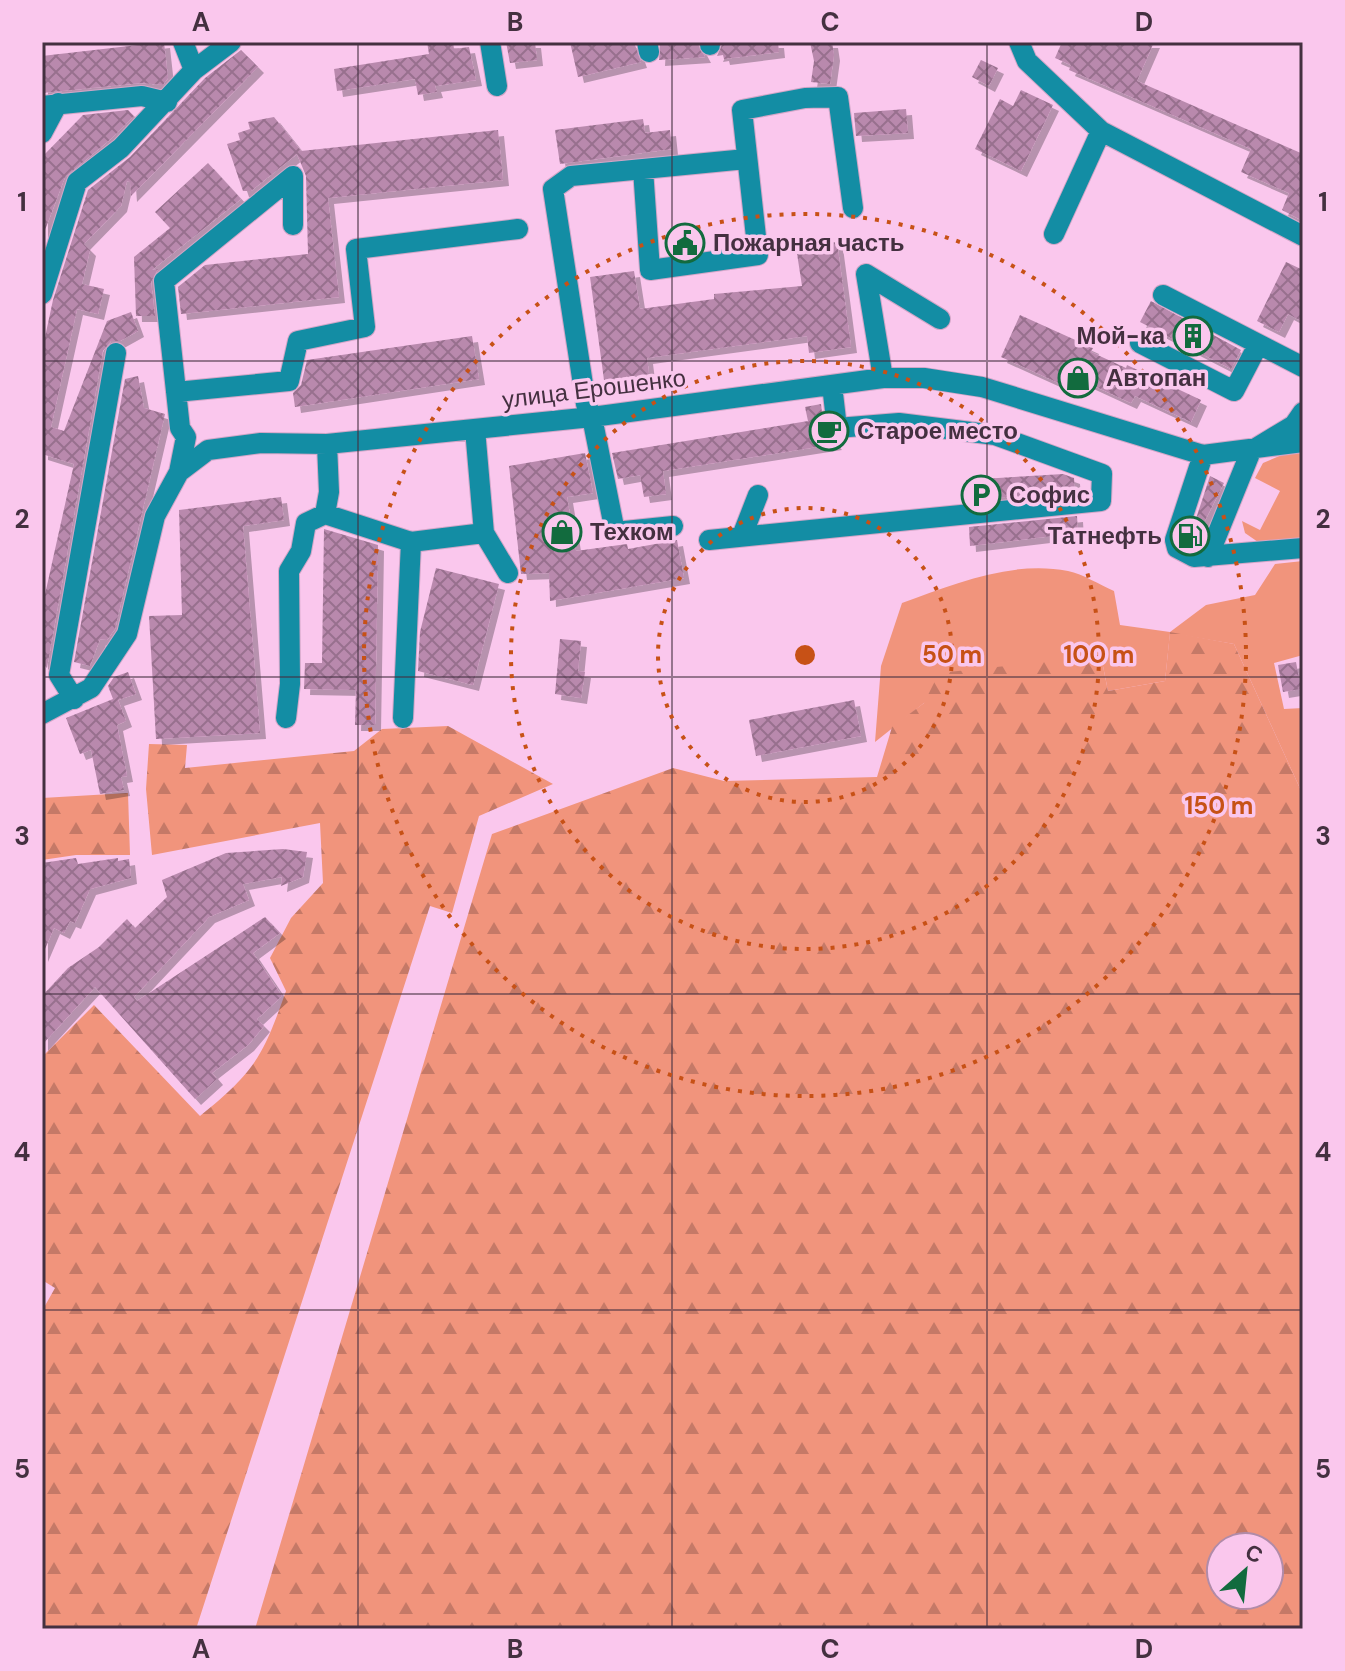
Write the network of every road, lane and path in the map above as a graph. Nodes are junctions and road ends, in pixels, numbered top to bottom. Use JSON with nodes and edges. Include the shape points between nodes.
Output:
{"nodes":[{"id":1,"x":183,"y":42,"type":"edge"},
{"id":2,"x":231,"y":42,"type":"edge"},
{"id":3,"x":490,"y":42,"type":"edge"},
{"id":4,"x":1019,"y":42,"type":"edge"},
{"id":5,"x":194,"y":70,"type":"junction"},
{"id":6,"x":497,"y":86,"type":"dead end"},
{"id":7,"x":167,"y":102,"type":"junction"},
{"id":8,"x":50,"y":104,"type":"edge"},
{"id":9,"x":1101,"y":131,"type":"junction"},
{"id":10,"x":42,"y":133,"type":"edge"},
{"id":11,"x":746,"y":159,"type":"junction"},
{"id":12,"x":643,"y":169,"type":"junction"},
{"id":13,"x":853,"y":208,"type":"dead end"},
{"id":14,"x":293,"y":225,"type":"dead end"},
{"id":15,"x":518,"y":229,"type":"dead end"},
{"id":16,"x":1054,"y":234,"type":"dead end"},
{"id":17,"x":1303,"y":236,"type":"edge"},
{"id":18,"x":42,"y":294,"type":"edge"},
{"id":19,"x":1163,"y":295,"type":"dead end"},
{"id":20,"x":940,"y":319,"type":"dead end"},
{"id":21,"x":1140,"y":343,"type":"dead end"},
{"id":22,"x":1258,"y":345,"type":"junction"},
{"id":23,"x":116,"y":353,"type":"dead end"},
{"id":24,"x":1303,"y":367,"type":"edge"},
{"id":25,"x":883,"y":378,"type":"junction"},
{"id":26,"x":832,"y":385,"type":"junction"},
{"id":27,"x":176,"y":392,"type":"junction"},
{"id":28,"x":1303,"y":412,"type":"edge"},
{"id":29,"x":592,"y":417,"type":"junction"},
{"id":30,"x":475,"y":429,"type":"junction"},
{"id":31,"x":1303,"y":442,"type":"edge"},
{"id":32,"x":327,"y":444,"type":"junction"},
{"id":33,"x":1251,"y":451,"type":"junction"},
{"id":34,"x":1203,"y":455,"type":"junction"},
{"id":35,"x":179,"y":472,"type":"junction"},
{"id":36,"x":758,"y":495,"type":"dead end"},
{"id":37,"x":325,"y":514,"type":"junction"},
{"id":38,"x":673,"y":526,"type":"dead end"},
{"id":39,"x":484,"y":533,"type":"junction"},
{"id":40,"x":742,"y":536,"type":"junction"},
{"id":41,"x":709,"y":540,"type":"dead end"},
{"id":42,"x":411,"y":542,"type":"junction"},
{"id":43,"x":1303,"y":548,"type":"edge"},
{"id":44,"x":1208,"y":557,"type":"junction"},
{"id":45,"x":508,"y":573,"type":"dead end"},
{"id":46,"x":74,"y":699,"type":"junction"},
{"id":47,"x":42,"y":714,"type":"edge"},
{"id":48,"x":286,"y":718,"type":"dead end"},
{"id":49,"x":403,"y":718,"type":"dead end"}],
"edges":[{"from":1,"to":5,"type":"street"},
{"from":2,"to":5,"type":"street"},
{"from":3,"to":6,"type":"street"},
{"from":4,"to":9,"type":"street","via":[[1027,61]]},
{"from":5,"to":7,"type":"street"},
{"from":7,"to":8,"type":"street","via":[[142,96]]},
{"from":7,"to":18,"type":"street","via":[[77,182]]},
{"from":8,"to":10,"type":"street"},
{"from":9,"to":16,"type":"street"},
{"from":9,"to":17,"type":"street"},
{"from":11,"to":12,"type":"street"},
{"from":11,"to":12,"type":"street","via":[[758,255],[650,270]]},
{"from":11,"to":13,"type":"street","via":[[742,110],[838,97]]},
{"from":12,"to":29,"type":"street","via":[[571,176],[553,189]]},
{"from":14,"to":27,"type":"street","via":[[293,176],[164,281]]},
{"from":15,"to":27,"type":"street","via":[[356,249],[365,327],[298,341],[289,381]]},
{"from":19,"to":22,"type":"street"},
{"from":20,"to":25,"type":"street","via":[[866,274]]},
{"from":21,"to":22,"type":"street","via":[[1234,391]]},
{"from":22,"to":24,"type":"street"},
{"from":23,"to":46,"type":"street","via":[[59,675]]},
{"from":25,"to":26,"type":"street","name":"улица Ерошенко"},
{"from":25,"to":34,"type":"street","name":"улица Ерошенко","via":[[982,387]]},
{"from":26,"to":29,"type":"street","name":"улица Ерошенко"},
{"from":26,"to":40,"type":"street","via":[[837,428],[899,423],[995,435],[1102,474],[1101,501]]},
{"from":27,"to":35,"type":"street","via":[[186,437]]},
{"from":28,"to":33,"type":"street","via":[[1294,425]]},
{"from":29,"to":30,"type":"street","name":"улица Ерошенко"},
{"from":29,"to":38,"type":"street","via":[[615,532]]},
{"from":30,"to":32,"type":"street","name":"улица Ерошенко"},
{"from":30,"to":39,"type":"street"},
{"from":31,"to":33,"type":"street","name":"улица Ерошенко"},
{"from":32,"to":35,"type":"street","name":"улица Ерошенко","via":[[261,443],[208,450]]},
{"from":32,"to":37,"type":"street"},
{"from":33,"to":34,"type":"street","name":"улица Ерошенко"},
{"from":33,"to":44,"type":"street"},
{"from":34,"to":44,"type":"street","via":[[1175,540],[1177,548],[1194,557]]},
{"from":35,"to":46,"type":"street","name":"улица Ерошенко","via":[[155,516],[127,634],[91,688]]},
{"from":36,"to":40,"type":"street"},
{"from":37,"to":42,"type":"street"},
{"from":37,"to":48,"type":"street","via":[[306,523],[301,551],[289,571]]},
{"from":39,"to":42,"type":"street"},
{"from":39,"to":45,"type":"street"},
{"from":40,"to":41,"type":"street"},
{"from":42,"to":49,"type":"street"},
{"from":43,"to":44,"type":"street"},
{"from":46,"to":47,"type":"street","name":"улица Ерошенко"}]}
